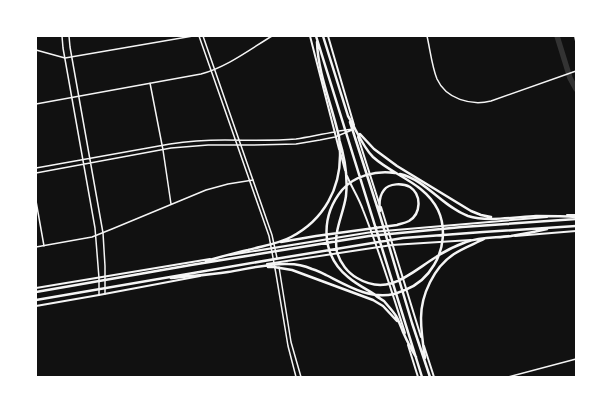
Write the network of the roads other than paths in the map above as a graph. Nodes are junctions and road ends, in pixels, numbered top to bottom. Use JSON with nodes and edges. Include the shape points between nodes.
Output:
{"nodes":[{"id":1,"x":62,"y":36,"type":"edge"},
{"id":2,"x":69,"y":36,"type":"edge"},
{"id":3,"x":193,"y":36,"type":"edge"},
{"id":4,"x":199,"y":36,"type":"edge"},
{"id":5,"x":203,"y":36,"type":"edge"},
{"id":6,"x":272,"y":36,"type":"edge"},
{"id":7,"x":310,"y":36,"type":"edge"},
{"id":8,"x":323,"y":36,"type":"edge"},
{"id":9,"x":328,"y":36,"type":"edge"},
{"id":10,"x":427,"y":36,"type":"edge"},
{"id":11,"x":575,"y":36,"type":"edge"},
{"id":12,"x":317,"y":37,"type":"edge"},
{"id":13,"x":576,"y":40,"type":"edge"},
{"id":14,"x":36,"y":50,"type":"edge"},
{"id":15,"x":72,"y":57,"type":"junction"},
{"id":16,"x":65,"y":58,"type":"junction"},
{"id":17,"x":215,"y":70,"type":"junction"},
{"id":18,"x":211,"y":71,"type":"junction"},
{"id":19,"x":576,"y":71,"type":"edge"},
{"id":20,"x":150,"y":84,"type":"junction"},
{"id":21,"x":79,"y":96,"type":"junction"},
{"id":22,"x":72,"y":98,"type":"junction"},
{"id":23,"x":36,"y":104,"type":"edge"},
{"id":24,"x":348,"y":116,"type":"junction"},
{"id":25,"x":355,"y":129,"type":"junction"},
{"id":26,"x":334,"y":132,"type":"junction"},
{"id":27,"x":335,"y":137,"type":"junction"},
{"id":28,"x":339,"y":139,"type":"junction"},
{"id":29,"x":235,"y":140,"type":"junction"},
{"id":30,"x":239,"y":140,"type":"junction"},
{"id":31,"x":162,"y":145,"type":"junction"},
{"id":32,"x":237,"y":145,"type":"junction"},
{"id":33,"x":241,"y":145,"type":"junction"},
{"id":34,"x":163,"y":150,"type":"junction"},
{"id":35,"x":90,"y":158,"type":"junction"},
{"id":36,"x":83,"y":160,"type":"junction"},
{"id":37,"x":91,"y":163,"type":"junction"},
{"id":38,"x":84,"y":164,"type":"junction"},
{"id":39,"x":36,"y":168,"type":"edge"},
{"id":40,"x":36,"y":173,"type":"edge"},
{"id":41,"x":253,"y":180,"type":"junction"},
{"id":42,"x":249,"y":181,"type":"junction"},
{"id":43,"x":36,"y":201,"type":"edge"},
{"id":44,"x":172,"y":204,"type":"junction"},
{"id":45,"x":576,"y":217,"type":"edge"},
{"id":46,"x":497,"y":218,"type":"junction"},
{"id":47,"x":381,"y":219,"type":"junction"},
{"id":48,"x":576,"y":226,"type":"edge"},
{"id":49,"x":555,"y":227,"type":"junction"},
{"id":50,"x":388,"y":231,"type":"junction"},
{"id":51,"x":576,"y":231,"type":"edge"},
{"id":52,"x":372,"y":232,"type":"junction"},
{"id":53,"x":103,"y":233,"type":"junction"},
{"id":54,"x":96,"y":235,"type":"junction"},
{"id":55,"x":488,"y":238,"type":"junction"},
{"id":56,"x":392,"y":245,"type":"junction"},
{"id":57,"x":44,"y":246,"type":"junction"},
{"id":58,"x":36,"y":247,"type":"edge"},
{"id":59,"x":271,"y":247,"type":"junction"},
{"id":60,"x":377,"y":247,"type":"junction"},
{"id":61,"x":275,"y":248,"type":"junction"},
{"id":62,"x":278,"y":262,"type":"junction"},
{"id":63,"x":274,"y":263,"type":"junction"},
{"id":64,"x":192,"y":265,"type":"junction"},
{"id":65,"x":261,"y":267,"type":"junction"},
{"id":66,"x":106,"y":276,"type":"junction"},
{"id":67,"x":99,"y":278,"type":"junction"},
{"id":68,"x":152,"y":279,"type":"junction"},
{"id":69,"x":36,"y":288,"type":"edge"},
{"id":70,"x":36,"y":292,"type":"edge"},
{"id":71,"x":105,"y":294,"type":"junction"},
{"id":72,"x":99,"y":295,"type":"junction"},
{"id":73,"x":36,"y":300,"type":"edge"},
{"id":74,"x":36,"y":306,"type":"edge"},
{"id":75,"x":399,"y":324,"type":"junction"},
{"id":76,"x":416,"y":357,"type":"junction"},
{"id":77,"x":576,"y":359,"type":"edge"},
{"id":78,"x":427,"y":366,"type":"junction"},
{"id":79,"x":296,"y":377,"type":"edge"},
{"id":80,"x":301,"y":377,"type":"edge"},
{"id":81,"x":418,"y":377,"type":"edge"},
{"id":82,"x":422,"y":377,"type":"edge"},
{"id":83,"x":430,"y":377,"type":"edge"},
{"id":84,"x":434,"y":377,"type":"edge"},
{"id":85,"x":508,"y":377,"type":"edge"}],
"edges":[{"from":1,"to":16,"type":"street"},
{"from":2,"to":15,"type":"street"},
{"from":3,"to":15,"type":"street"},
{"from":4,"to":18,"type":"street"},
{"from":5,"to":17,"type":"street"},
{"from":6,"to":17,"type":"street"},
{"from":7,"to":26,"type":"main road"},
{"from":8,"to":24,"type":"highway"},
{"from":9,"to":25,"type":"main road"},
{"from":10,"to":19,"type":"street","via":[[439,83],[450,94],[472,103],[486,102]]},
{"from":11,"to":13,"type":"main road"},
{"from":12,"to":28,"type":"highway","via":[[320,67]]},
{"from":12,"to":76,"type":"highway"},
{"from":14,"to":16,"type":"street"},
{"from":15,"to":16,"type":"street"},
{"from":15,"to":21,"type":"street"},
{"from":16,"to":22,"type":"street"},
{"from":17,"to":18,"type":"street"},
{"from":17,"to":30,"type":"street"},
{"from":18,"to":20,"type":"street"},
{"from":18,"to":29,"type":"street"},
{"from":20,"to":21,"type":"street"},
{"from":20,"to":31,"type":"street"},
{"from":21,"to":22,"type":"street"},
{"from":21,"to":35,"type":"street"},
{"from":22,"to":23,"type":"street"},
{"from":22,"to":36,"type":"street"},
{"from":24,"to":25,"type":"highway"},
{"from":24,"to":47,"type":"highway"},
{"from":25,"to":26,"type":"street"},
{"from":25,"to":27,"type":"street"},
{"from":25,"to":46,"type":"highway","via":[[374,149],[397,166],[471,211]]},
{"from":25,"to":50,"type":"main road"},
{"from":25,"to":65,"type":"highway","via":[[373,157],[423,190],[438,210],[442,244],[437,261],[430,272],[416,286],[394,294],[377,295],[360,291],[312,268],[288,264]]},
{"from":26,"to":27,"type":"main road"},
{"from":26,"to":30,"type":"street","via":[[295,139]]},
{"from":27,"to":33,"type":"street","via":[[296,144]]},
{"from":27,"to":52,"type":"main road","via":[[348,179]]},
{"from":28,"to":55,"type":"highway","via":[[344,154],[347,181],[346,197],[336,237],[338,253],[350,274],[365,283],[386,285],[406,277],[451,248]]},
{"from":28,"to":59,"type":"highway","via":[[340,166],[333,194],[311,224]]},
{"from":29,"to":30,"type":"street"},
{"from":29,"to":31,"type":"street","via":[[190,141]]},
{"from":29,"to":32,"type":"street"},
{"from":30,"to":33,"type":"street"},
{"from":31,"to":34,"type":"street"},
{"from":31,"to":35,"type":"street"},
{"from":32,"to":33,"type":"street"},
{"from":32,"to":34,"type":"street"},
{"from":32,"to":42,"type":"street"},
{"from":33,"to":41,"type":"street"},
{"from":34,"to":37,"type":"street"},
{"from":34,"to":44,"type":"street"},
{"from":35,"to":36,"type":"street"},
{"from":35,"to":37,"type":"street"},
{"from":36,"to":38,"type":"street"},
{"from":36,"to":39,"type":"street"},
{"from":37,"to":38,"type":"street"},
{"from":37,"to":53,"type":"street"},
{"from":38,"to":40,"type":"street"},
{"from":38,"to":54,"type":"street"},
{"from":41,"to":42,"type":"street"},
{"from":41,"to":61,"type":"street"},
{"from":42,"to":44,"type":"street","via":[[217,186]]},
{"from":42,"to":59,"type":"street"},
{"from":43,"to":57,"type":"street"},
{"from":44,"to":53,"type":"street"},
{"from":45,"to":46,"type":"highway"},
{"from":45,"to":50,"type":"main road"},
{"from":45,"to":64,"type":"highway","via":[[369,236]]},
{"from":46,"to":75,"type":"highway","via":[[481,218],[460,212],[424,186],[402,174],[374,173],[363,176],[343,188],[335,199],[326,223],[331,256],[348,277],[383,300],[396,315]]},
{"from":47,"to":59,"type":"highway","via":[[379,206],[384,189],[394,184],[404,184],[416,193],[418,211],[408,222],[316,236]]},
{"from":47,"to":78,"type":"highway"},
{"from":48,"to":49,"type":"highway"},
{"from":49,"to":55,"type":"highway","via":[[532,233]]},
{"from":49,"to":68,"type":"highway","via":[[403,238]]},
{"from":50,"to":52,"type":"main road"},
{"from":50,"to":56,"type":"main road"},
{"from":51,"to":56,"type":"main road"},
{"from":52,"to":60,"type":"main road"},
{"from":52,"to":61,"type":"main road"},
{"from":53,"to":54,"type":"street"},
{"from":53,"to":66,"type":"street"},
{"from":54,"to":57,"type":"street"},
{"from":54,"to":67,"type":"street"},
{"from":55,"to":78,"type":"highway","via":[[452,255],[437,270],[427,287],[420,316]]},
{"from":56,"to":60,"type":"main road"},
{"from":56,"to":84,"type":"main road"},
{"from":57,"to":58,"type":"street"},
{"from":59,"to":61,"type":"main road"},
{"from":59,"to":63,"type":"street"},
{"from":59,"to":64,"type":"highway","via":[[248,250]]},
{"from":59,"to":66,"type":"main road"},
{"from":60,"to":62,"type":"main road"},
{"from":60,"to":81,"type":"main road"},
{"from":61,"to":62,"type":"street"},
{"from":62,"to":63,"type":"main road"},
{"from":62,"to":80,"type":"street","via":[[291,342]]},
{"from":63,"to":71,"type":"main road"},
{"from":63,"to":79,"type":"street"},
{"from":64,"to":70,"type":"highway"},
{"from":65,"to":68,"type":"highway","via":[[218,274]]},
{"from":65,"to":75,"type":"highway","via":[[292,270],[373,300],[383,306]]},
{"from":66,"to":67,"type":"main road"},
{"from":66,"to":71,"type":"street"},
{"from":67,"to":69,"type":"main road"},
{"from":67,"to":72,"type":"street"},
{"from":68,"to":73,"type":"highway"},
{"from":71,"to":72,"type":"main road"},
{"from":72,"to":74,"type":"main road"},
{"from":75,"to":76,"type":"highway"},
{"from":76,"to":82,"type":"highway"},
{"from":77,"to":85,"type":"street"},
{"from":78,"to":83,"type":"highway"}]}
